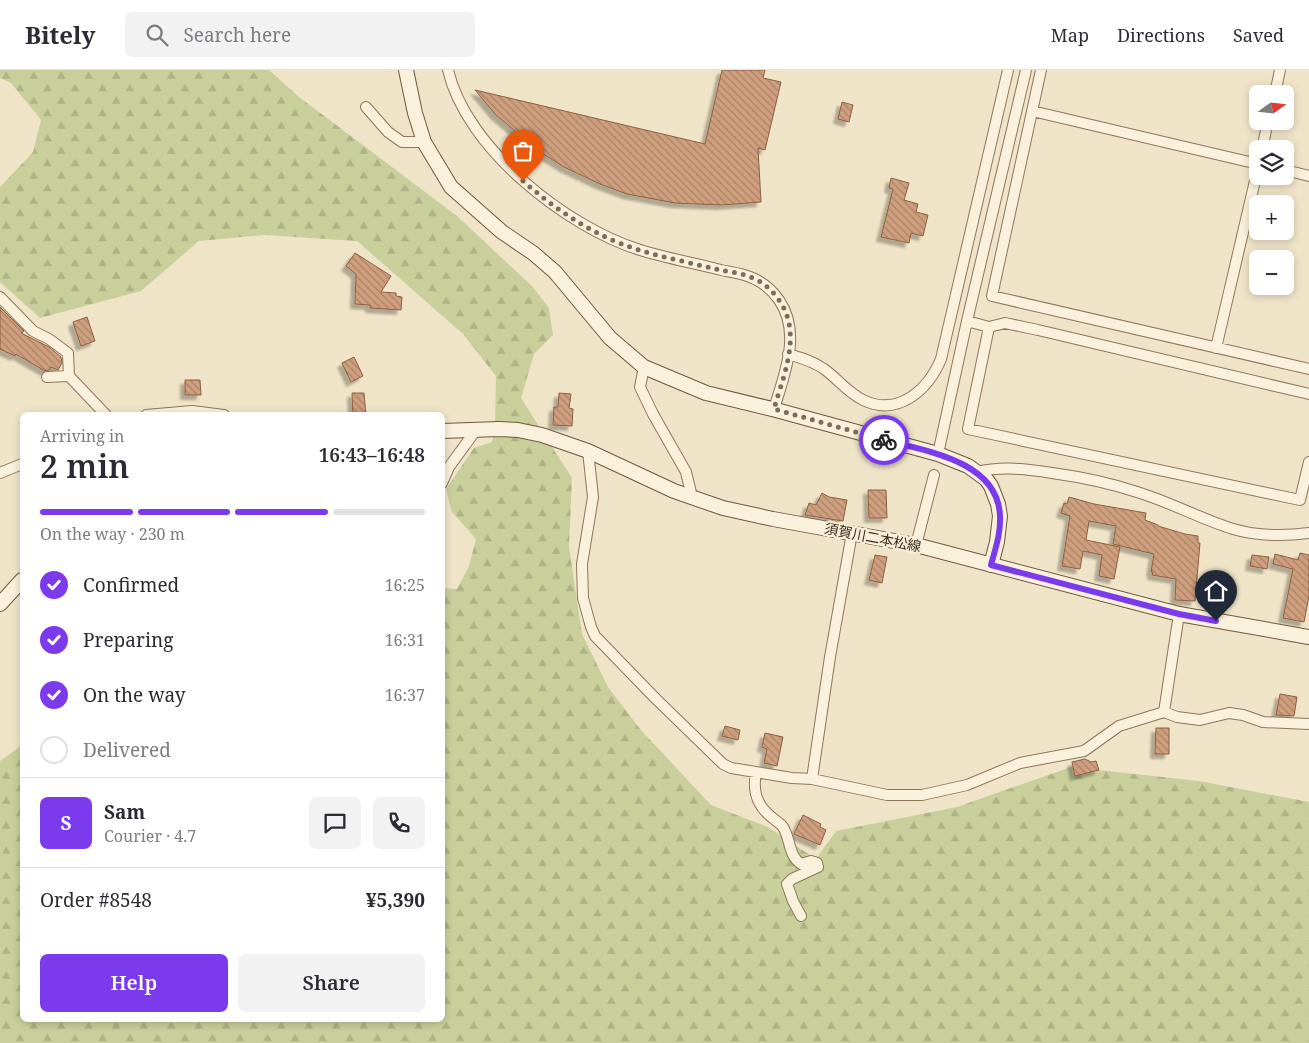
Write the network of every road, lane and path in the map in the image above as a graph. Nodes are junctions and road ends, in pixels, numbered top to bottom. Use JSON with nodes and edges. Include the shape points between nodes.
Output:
{"nodes":[{"id":1,"x":406,"y":70,"type":"edge"},
{"id":2,"x":448,"y":70,"type":"edge"},
{"id":3,"x":1008,"y":70,"type":"edge"},
{"id":4,"x":1026,"y":70,"type":"edge"},
{"id":5,"x":1041,"y":70,"type":"edge"},
{"id":6,"x":1280,"y":70,"type":"edge"},
{"id":7,"x":1277,"y":85,"type":"edge"},
{"id":8,"x":366,"y":106,"type":"dead end"},
{"id":9,"x":1032,"y":110,"type":"junction"},
{"id":10,"x":424,"y":142,"type":"junction"},
{"id":11,"x":1249,"y":162,"type":"edge"},
{"id":12,"x":1294,"y":172,"type":"edge"},
{"id":13,"x":1309,"y":176,"type":"edge"},
{"id":14,"x":1254,"y":185,"type":"edge"},
{"id":15,"x":0,"y":297,"type":"edge"},
{"id":16,"x":966,"y":322,"type":"junction"},
{"id":17,"x":989,"y":327,"type":"junction"},
{"id":18,"x":1216,"y":348,"type":"junction"},
{"id":19,"x":788,"y":354,"type":"junction"},
{"id":20,"x":644,"y":367,"type":"junction"},
{"id":21,"x":1309,"y":369,"type":"edge"},
{"id":22,"x":69,"y":376,"type":"junction"},
{"id":23,"x":47,"y":377,"type":"dead end"},
{"id":24,"x":1309,"y":394,"type":"edge"},
{"id":25,"x":774,"y":409,"type":"junction"},
{"id":26,"x":103,"y":412,"type":"edge"},
{"id":27,"x":180,"y":412,"type":"edge"},
{"id":28,"x":200,"y":412,"type":"edge"},
{"id":29,"x":476,"y":430,"type":"junction"},
{"id":30,"x":445,"y":431,"type":"edge"},
{"id":31,"x":588,"y":451,"type":"junction"},
{"id":32,"x":938,"y":454,"type":"junction"},
{"id":33,"x":1309,"y":462,"type":"edge"},
{"id":34,"x":20,"y":465,"type":"edge"},
{"id":35,"x":977,"y":472,"type":"junction"},
{"id":36,"x":0,"y":473,"type":"edge"},
{"id":37,"x":934,"y":475,"type":"dead end"},
{"id":38,"x":445,"y":476,"type":"edge"},
{"id":39,"x":692,"y":497,"type":"junction"},
{"id":40,"x":852,"y":533,"type":"junction"},
{"id":41,"x":1309,"y":533,"type":"edge"},
{"id":42,"x":916,"y":545,"type":"junction"},
{"id":43,"x":991,"y":565,"type":"junction"},
{"id":44,"x":20,"y":582,"type":"edge"},
{"id":45,"x":0,"y":604,"type":"edge"},
{"id":46,"x":1179,"y":614,"type":"junction"},
{"id":47,"x":1309,"y":637,"type":"edge"},
{"id":48,"x":1164,"y":712,"type":"junction"},
{"id":49,"x":1309,"y":724,"type":"edge"},
{"id":50,"x":756,"y":772,"type":"junction"},
{"id":51,"x":812,"y":779,"type":"junction"},
{"id":52,"x":801,"y":916,"type":"dead end"}],
"edges":[{"from":1,"to":10,"type":"main road","via":[[414,113]]},
{"from":2,"to":19,"type":"street","via":[[468,116],[484,139],[523,181],[556,208],[591,230],[622,244],[750,277],[766,286],[787,314],[791,333]]},
{"from":3,"to":19,"type":"street","via":[[940,359],[930,380],[916,395],[885,404],[874,403],[851,392],[815,363]]},
{"from":4,"to":16,"type":"street"},
{"from":5,"to":9,"type":"street"},
{"from":6,"to":7,"type":"street"},
{"from":8,"to":10,"type":"street","via":[[388,132],[402,142]]},
{"from":9,"to":11,"type":"street"},
{"from":9,"to":18,"type":"street","via":[[992,296]]},
{"from":10,"to":20,"type":"main road","via":[[450,187],[555,272],[610,338]]},
{"from":12,"to":13,"type":"street"},
{"from":14,"to":18,"type":"street"},
{"from":15,"to":22,"type":"street","via":[[33,331],[68,353]]},
{"from":16,"to":17,"type":"street"},
{"from":16,"to":32,"type":"street"},
{"from":17,"to":24,"type":"street","via":[[1005,323],[1030,328]]},
{"from":17,"to":33,"type":"street","via":[[968,429],[1300,500]]},
{"from":18,"to":21,"type":"street"},
{"from":19,"to":25,"type":"street"},
{"from":20,"to":25,"type":"main road","via":[[706,393]]},
{"from":20,"to":39,"type":"street","via":[[640,387],[686,472]]},
{"from":22,"to":23,"type":"street"},
{"from":22,"to":26,"type":"street"},
{"from":25,"to":32,"type":"main road"},
{"from":27,"to":28,"type":"street"},
{"from":29,"to":30,"type":"main road","name":"須賀川二本松線"},
{"from":29,"to":31,"type":"main road","name":"須賀川二本松線","via":[[518,430]]},
{"from":29,"to":38,"type":"street"},
{"from":31,"to":39,"type":"main road","name":"須賀川二本松線"},
{"from":31,"to":50,"type":"street","via":[[593,496],[582,564],[584,598],[595,636],[716,759],[731,768]]},
{"from":32,"to":35,"type":"main road"},
{"from":34,"to":36,"type":"street"},
{"from":35,"to":41,"type":"street","via":[[993,468],[1063,474],[1138,492],[1234,529],[1282,535]]},
{"from":35,"to":43,"type":"main road","via":[[991,486],[1000,516]]},
{"from":37,"to":42,"type":"street"},
{"from":39,"to":40,"type":"main road","name":"須賀川二本松線","via":[[724,508]]},
{"from":40,"to":42,"type":"main road","name":"須賀川二本松線"},
{"from":40,"to":51,"type":"street"},
{"from":42,"to":43,"type":"main road","name":"須賀川二本松線"},
{"from":43,"to":46,"type":"main road","name":"須賀川二本松線"},
{"from":44,"to":45,"type":"main road"},
{"from":46,"to":47,"type":"main road","name":"須賀川二本松線"},
{"from":46,"to":48,"type":"street"},
{"from":48,"to":49,"type":"street","via":[[1200,720],[1229,713],[1263,722]]},
{"from":48,"to":51,"type":"street","via":[[1119,726],[1084,751],[1020,763],[967,785],[922,795],[887,795]]},
{"from":50,"to":51,"type":"street"},
{"from":50,"to":52,"type":"street","via":[[754,786],[760,804],[782,826],[795,860],[801,864],[817,863],[818,867],[788,884]]}]}
